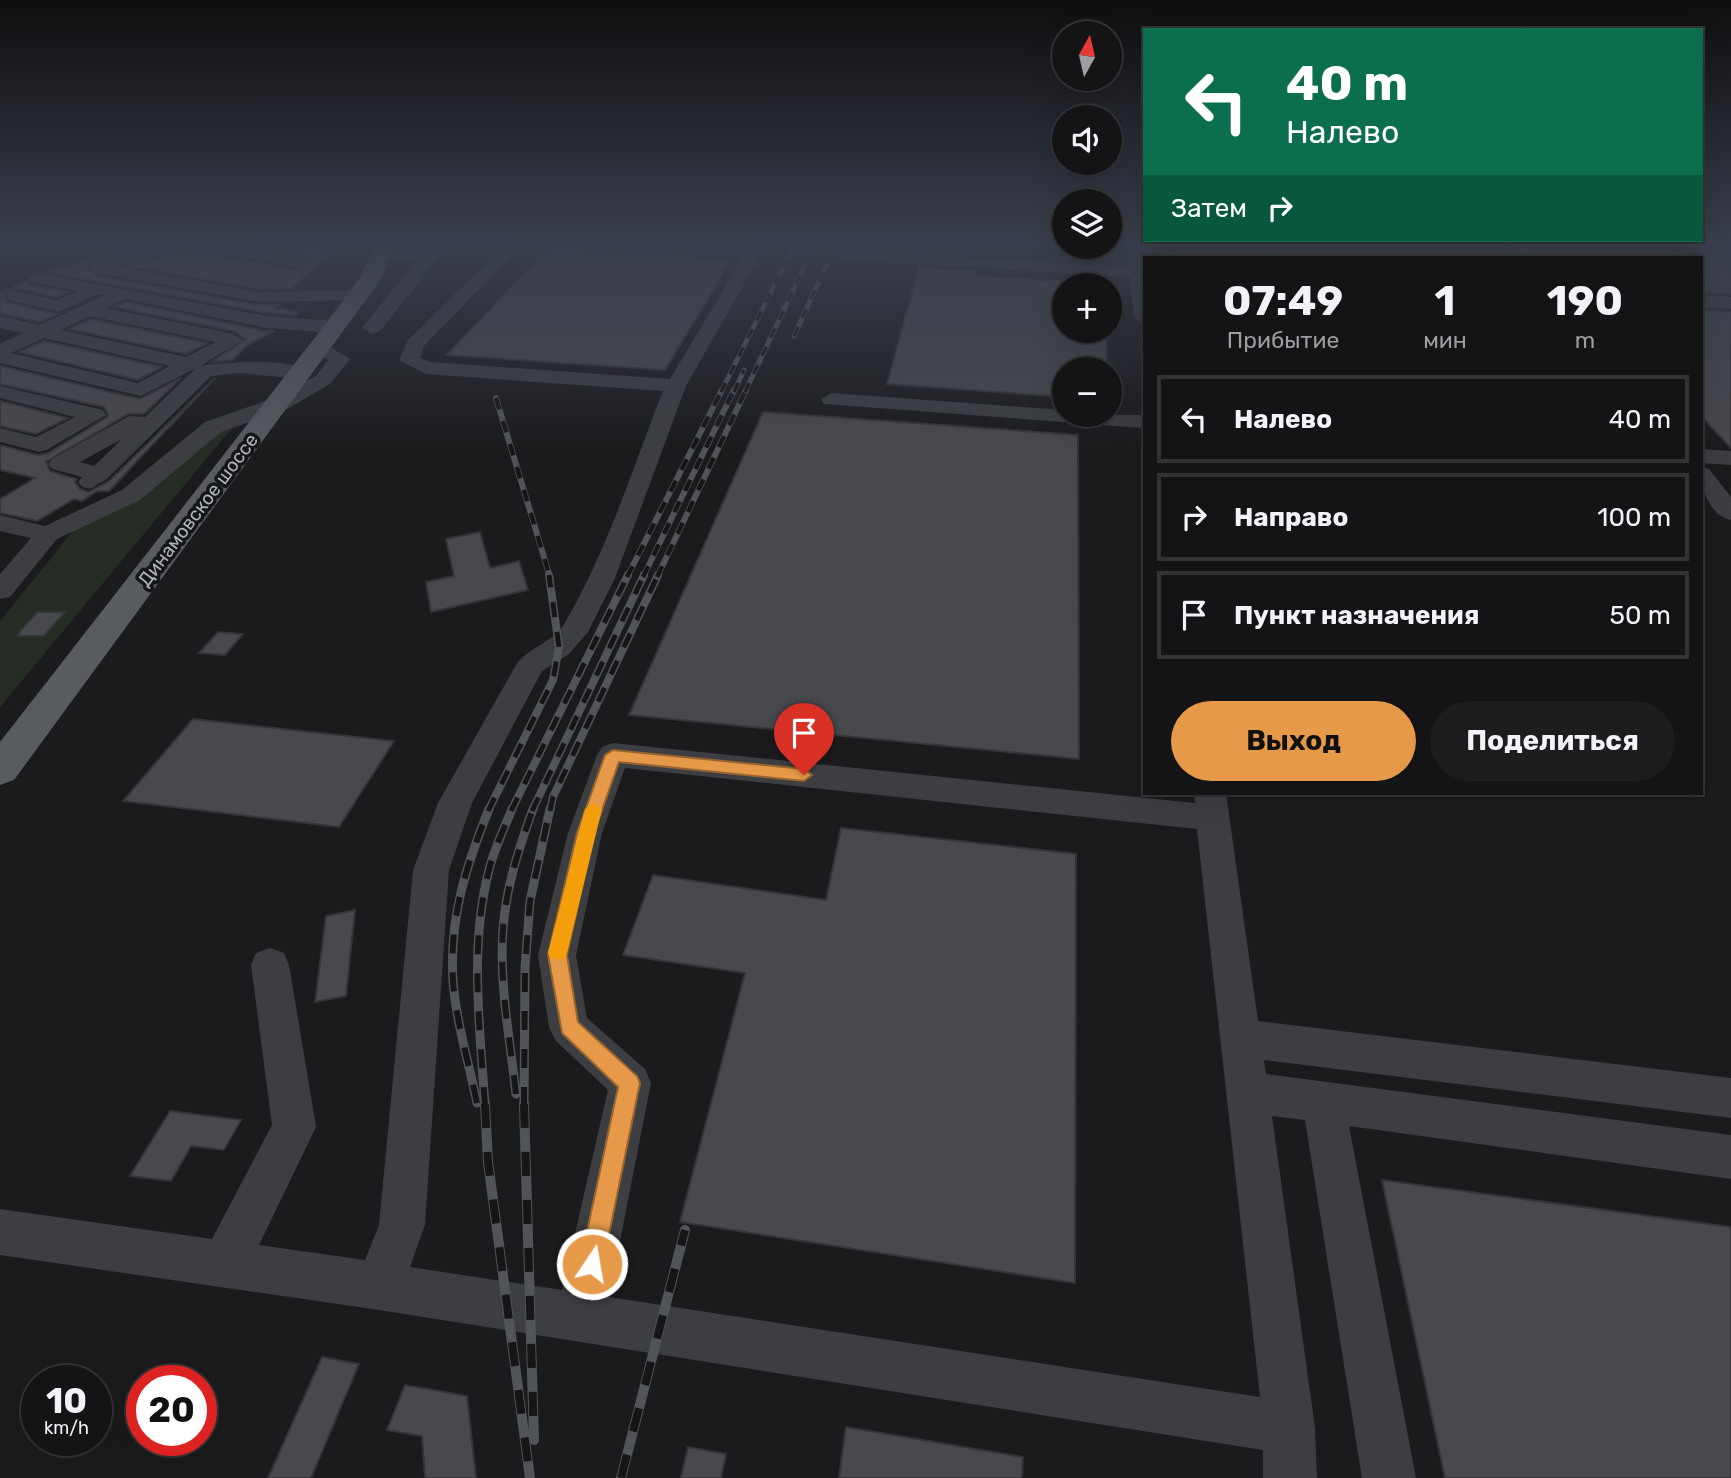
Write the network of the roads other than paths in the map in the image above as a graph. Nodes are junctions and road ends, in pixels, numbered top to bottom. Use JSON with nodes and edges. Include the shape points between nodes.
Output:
{"nodes":[{"id":1,"x":81,"y":313,"type":"edge"},
{"id":2,"x":102,"y":313,"type":"edge"},
{"id":3,"x":222,"y":313,"type":"edge"},
{"id":4,"x":345,"y":313,"type":"edge"},
{"id":5,"x":384,"y":313,"type":"edge"},
{"id":6,"x":446,"y":313,"type":"edge"},
{"id":7,"x":720,"y":313,"type":"edge"},
{"id":8,"x":0,"y":322,"type":"edge"},
{"id":9,"x":267,"y":322,"type":"junction"},
{"id":10,"x":335,"y":327,"type":"junction"},
{"id":11,"x":372,"y":328,"type":"dead end"},
{"id":12,"x":42,"y":331,"type":"junction"},
{"id":13,"x":233,"y":340,"type":"junction"},
{"id":14,"x":320,"y":347,"type":"junction"},
{"id":15,"x":0,"y":351,"type":"edge"},
{"id":16,"x":0,"y":357,"type":"edge"},
{"id":17,"x":190,"y":364,"type":"junction"},
{"id":18,"x":300,"y":373,"type":"junction"},
{"id":19,"x":676,"y":386,"type":"junction"},
{"id":20,"x":141,"y":390,"type":"junction"},
{"id":21,"x":0,"y":392,"type":"edge"},
{"id":22,"x":178,"y":398,"type":"junction"},
{"id":23,"x":832,"y":400,"type":"dead end"},
{"id":24,"x":279,"y":404,"type":"junction"},
{"id":25,"x":95,"y":415,"type":"junction"},
{"id":26,"x":1143,"y":422,"type":"edge"},
{"id":27,"x":0,"y":435,"type":"edge"},
{"id":28,"x":1703,"y":456,"type":"edge"},
{"id":29,"x":1731,"y":458,"type":"edge"},
{"id":30,"x":1703,"y":477,"type":"edge"},
{"id":31,"x":1731,"y":513,"type":"edge"},
{"id":32,"x":0,"y":523,"type":"edge"},
{"id":33,"x":48,"y":534,"type":"junction"},
{"id":34,"x":4,"y":583,"type":"edge"},
{"id":35,"x":0,"y":770,"type":"edge"},
{"id":36,"x":1212,"y":805,"type":"edge"},
{"id":37,"x":270,"y":965,"type":"dead end"},
{"id":38,"x":1241,"y":1038,"type":"junction"},
{"id":39,"x":1246,"y":1092,"type":"junction"},
{"id":40,"x":1731,"y":1098,"type":"edge"},
{"id":41,"x":1323,"y":1103,"type":"junction"},
{"id":42,"x":1731,"y":1157,"type":"edge"},
{"id":43,"x":0,"y":1232,"type":"edge"},
{"id":44,"x":225,"y":1263,"type":"junction"},
{"id":45,"x":379,"y":1286,"type":"junction"},
{"id":46,"x":581,"y":1316,"type":"junction"},
{"id":47,"x":1289,"y":1428,"type":"junction"},
{"id":48,"x":1290,"y":1478,"type":"edge"},
{"id":49,"x":1390,"y":1478,"type":"edge"}],
"edges":[{"from":1,"to":12,"type":"lane"},
{"from":2,"to":13,"type":"lane"},
{"from":3,"to":9,"type":"lane"},
{"from":4,"to":10,"type":"main road","name":"Динамовское шоссе"},
{"from":5,"to":11,"type":"lane"},
{"from":6,"to":19,"type":"lane","via":[[415,344],[409,359],[426,368]]},
{"from":7,"to":19,"type":"lane"},
{"from":8,"to":12,"type":"lane"},
{"from":9,"to":10,"type":"lane"},
{"from":9,"to":13,"type":"lane"},
{"from":10,"to":14,"type":"main road","name":"Динамовское шоссе"},
{"from":12,"to":15,"type":"lane"},
{"from":12,"to":17,"type":"lane"},
{"from":13,"to":17,"type":"lane"},
{"from":14,"to":18,"type":"main road","name":"Динамовское шоссе"},
{"from":14,"to":24,"type":"lane","via":[[340,359],[323,380]]},
{"from":16,"to":20,"type":"lane"},
{"from":17,"to":20,"type":"lane"},
{"from":18,"to":22,"type":"lane","via":[[210,369]]},
{"from":18,"to":24,"type":"main road","name":"Динамовское шоссе"},
{"from":19,"to":45,"type":"lane","via":[[602,578],[574,632],[531,665],[455,803],[431,870],[401,1225]]},
{"from":20,"to":25,"type":"lane"},
{"from":21,"to":25,"type":"lane"},
{"from":22,"to":22,"type":"lane","via":[[60,464],[94,478]]},
{"from":23,"to":26,"type":"lane"},
{"from":24,"to":33,"type":"lane","via":[[213,427],[131,495]]},
{"from":24,"to":35,"type":"main road","name":"Динамовское шоссе"},
{"from":25,"to":27,"type":"lane","via":[[39,445]]},
{"from":28,"to":29,"type":"lane"},
{"from":30,"to":31,"type":"lane"},
{"from":32,"to":33,"type":"lane"},
{"from":33,"to":34,"type":"lane"},
{"from":36,"to":38,"type":"lane"},
{"from":36,"to":46,"type":"lane","via":[[613,755],[585,833],[557,955],[569,1027],[630,1083]]},
{"from":37,"to":44,"type":"lane","via":[[294,1127]]},
{"from":38,"to":39,"type":"lane"},
{"from":38,"to":40,"type":"lane"},
{"from":39,"to":41,"type":"lane"},
{"from":39,"to":47,"type":"lane"},
{"from":41,"to":42,"type":"lane"},
{"from":41,"to":49,"type":"lane"},
{"from":43,"to":44,"type":"lane"},
{"from":44,"to":45,"type":"lane"},
{"from":45,"to":46,"type":"lane"},
{"from":46,"to":47,"type":"lane"},
{"from":47,"to":48,"type":"lane"}]}
